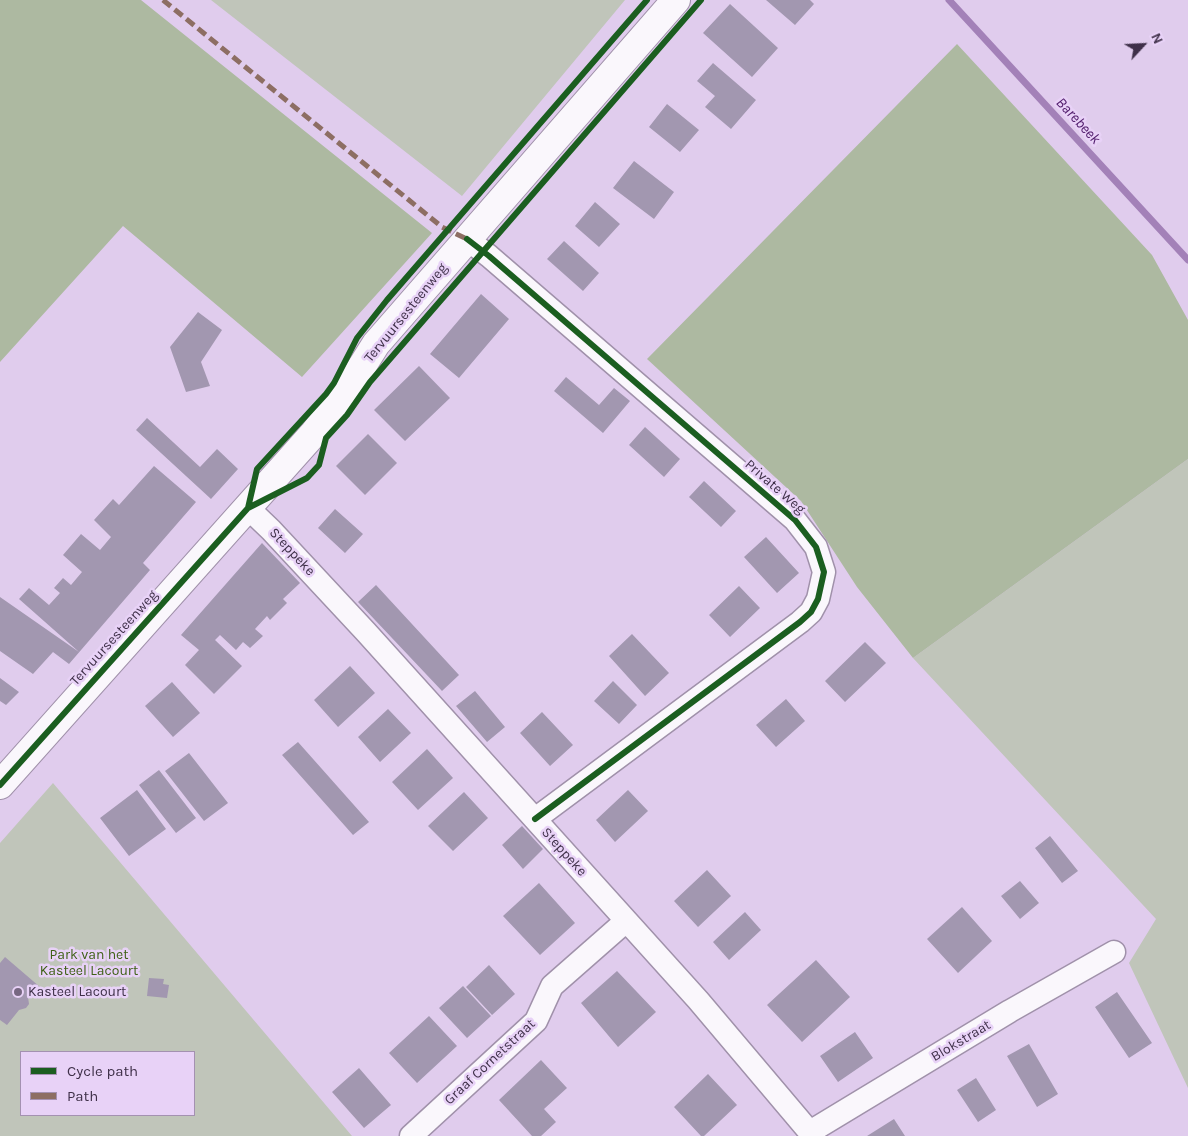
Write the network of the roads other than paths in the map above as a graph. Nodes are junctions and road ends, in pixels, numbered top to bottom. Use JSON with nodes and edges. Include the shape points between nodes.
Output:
{"nodes":[{"id":1,"x":676,"y":0,"type":"edge"},
{"id":2,"x":467,"y":239,"type":"junction"},
{"id":3,"x":248,"y":508,"type":"junction"},
{"id":4,"x":0,"y":785,"type":"edge"},
{"id":5,"x":535,"y":819,"type":"junction"},
{"id":6,"x":626,"y":921,"type":"junction"},
{"id":7,"x":1114,"y":952,"type":"dead end"},
{"id":8,"x":812,"y":1134,"type":"edge"},
{"id":9,"x":411,"y":1136,"type":"edge"}],
"edges":[{"from":1,"to":2,"type":"main road","name":"Tervuursesteenweg"},
{"from":2,"to":3,"type":"main road","name":"Tervuursesteenweg","via":[[376,344],[342,398]]},
{"from":2,"to":5,"type":"street","name":"Private Weg","via":[[795,520],[816,546],[824,572],[812,612]]},
{"from":3,"to":4,"type":"main road","name":"Tervuursesteenweg"},
{"from":3,"to":5,"type":"street","name":"Steppeke","via":[[366,632]]},
{"from":5,"to":6,"type":"street","name":"Steppeke"},
{"from":6,"to":8,"type":"street","name":"Steppeke"},
{"from":6,"to":9,"type":"street","name":"Graaf Cornetstraat","via":[[552,986],[536,1021]]},
{"from":7,"to":8,"type":"street","name":"Blokstraat","via":[[1010,1011]]}]}
